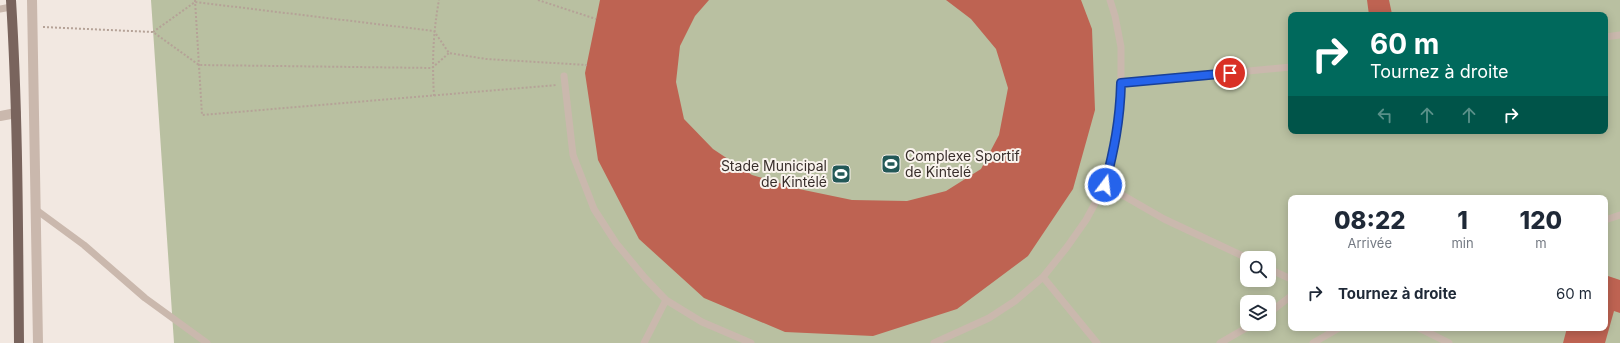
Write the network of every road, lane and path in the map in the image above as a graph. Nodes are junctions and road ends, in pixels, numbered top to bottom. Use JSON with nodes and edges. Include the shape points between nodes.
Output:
{"nodes":[{"id":1,"x":32,"y":0,"type":"edge"},
{"id":2,"x":439,"y":0,"type":"edge"},
{"id":3,"x":538,"y":0,"type":"edge"},
{"id":4,"x":1110,"y":0,"type":"edge"},
{"id":5,"x":195,"y":1,"type":"edge"},
{"id":6,"x":11,"y":4,"type":"edge"},
{"id":7,"x":0,"y":9,"type":"edge"},
{"id":8,"x":596,"y":19,"type":"dead end"},
{"id":9,"x":32,"y":26,"type":"junction"},
{"id":10,"x":434,"y":31,"type":"junction"},
{"id":11,"x":153,"y":32,"type":"junction"},
{"id":12,"x":1620,"y":35,"type":"edge"},
{"id":13,"x":1608,"y":37,"type":"edge"},
{"id":14,"x":449,"y":53,"type":"junction"},
{"id":15,"x":199,"y":65,"type":"junction"},
{"id":16,"x":587,"y":65,"type":"dead end"},
{"id":17,"x":1288,"y":67,"type":"edge"},
{"id":18,"x":432,"y":68,"type":"junction"},
{"id":19,"x":564,"y":80,"type":"joint"},
{"id":20,"x":1121,"y":83,"type":"junction"},
{"id":21,"x":434,"y":96,"type":"junction"},
{"id":22,"x":16,"y":113,"type":"junction"},
{"id":23,"x":0,"y":116,"type":"edge"},
{"id":24,"x":1105,"y":185,"type":"junction"},
{"id":25,"x":36,"y":209,"type":"junction"},
{"id":26,"x":1620,"y":215,"type":"edge"},
{"id":27,"x":1608,"y":219,"type":"edge"},
{"id":28,"x":1240,"y":255,"type":"edge"},
{"id":29,"x":1276,"y":272,"type":"edge"},
{"id":30,"x":1043,"y":277,"type":"junction"},
{"id":31,"x":1288,"y":278,"type":"edge"},
{"id":32,"x":1288,"y":298,"type":"edge"},
{"id":33,"x":666,"y":300,"type":"junction"},
{"id":34,"x":1276,"y":308,"type":"edge"},
{"id":35,"x":1241,"y":331,"type":"edge"},
{"id":36,"x":1334,"y":331,"type":"edge"},
{"id":37,"x":1425,"y":331,"type":"edge"},
{"id":38,"x":938,"y":342,"type":"edge"},
{"id":39,"x":19,"y":343,"type":"edge"},
{"id":40,"x":38,"y":343,"type":"edge"},
{"id":41,"x":207,"y":343,"type":"edge"},
{"id":42,"x":644,"y":343,"type":"edge"},
{"id":43,"x":751,"y":343,"type":"edge"},
{"id":44,"x":1098,"y":343,"type":"edge"},
{"id":45,"x":1220,"y":343,"type":"edge"},
{"id":46,"x":1313,"y":343,"type":"edge"},
{"id":47,"x":1449,"y":343,"type":"edge"}],
"edges":[{"from":1,"to":9,"type":"street"},
{"from":2,"to":10,"type":"path"},
{"from":3,"to":8,"type":"path"},
{"from":4,"to":20,"type":"lane","via":[[1121,47]]},
{"from":5,"to":10,"type":"path"},
{"from":5,"to":11,"type":"path"},
{"from":5,"to":15,"type":"path"},
{"from":6,"to":7,"type":"lane"},
{"from":6,"to":22,"type":"main road"},
{"from":9,"to":11,"type":"path"},
{"from":9,"to":25,"type":"street"},
{"from":10,"to":14,"type":"path"},
{"from":10,"to":18,"type":"path"},
{"from":11,"to":15,"type":"path"},
{"from":12,"to":13,"type":"lane"},
{"from":14,"to":16,"type":"path","via":[[486,59]]},
{"from":14,"to":18,"type":"path"},
{"from":15,"to":18,"type":"path"},
{"from":15,"to":21,"type":"path","via":[[202,115]]},
{"from":17,"to":20,"type":"lane"},
{"from":18,"to":21,"type":"path"},
{"from":19,"to":21,"type":"path"},
{"from":19,"to":33,"type":"lane","via":[[573,155],[594,209],[616,243]]},
{"from":20,"to":24,"type":"lane","via":[[1119,125]]},
{"from":22,"to":23,"type":"street"},
{"from":22,"to":39,"type":"main road"},
{"from":24,"to":28,"type":"lane","via":[[1164,219]]},
{"from":24,"to":30,"type":"lane","via":[[1086,220]]},
{"from":25,"to":40,"type":"street"},
{"from":25,"to":41,"type":"lane","via":[[84,244],[145,298]]},
{"from":26,"to":27,"type":"lane"},
{"from":29,"to":31,"type":"lane"},
{"from":30,"to":38,"type":"lane","via":[[1015,301],[989,318]]},
{"from":30,"to":44,"type":"lane"},
{"from":32,"to":34,"type":"lane"},
{"from":33,"to":42,"type":"lane"},
{"from":33,"to":43,"type":"lane","via":[[702,322]]},
{"from":35,"to":45,"type":"lane"},
{"from":36,"to":46,"type":"lane"},
{"from":37,"to":47,"type":"lane"}]}
